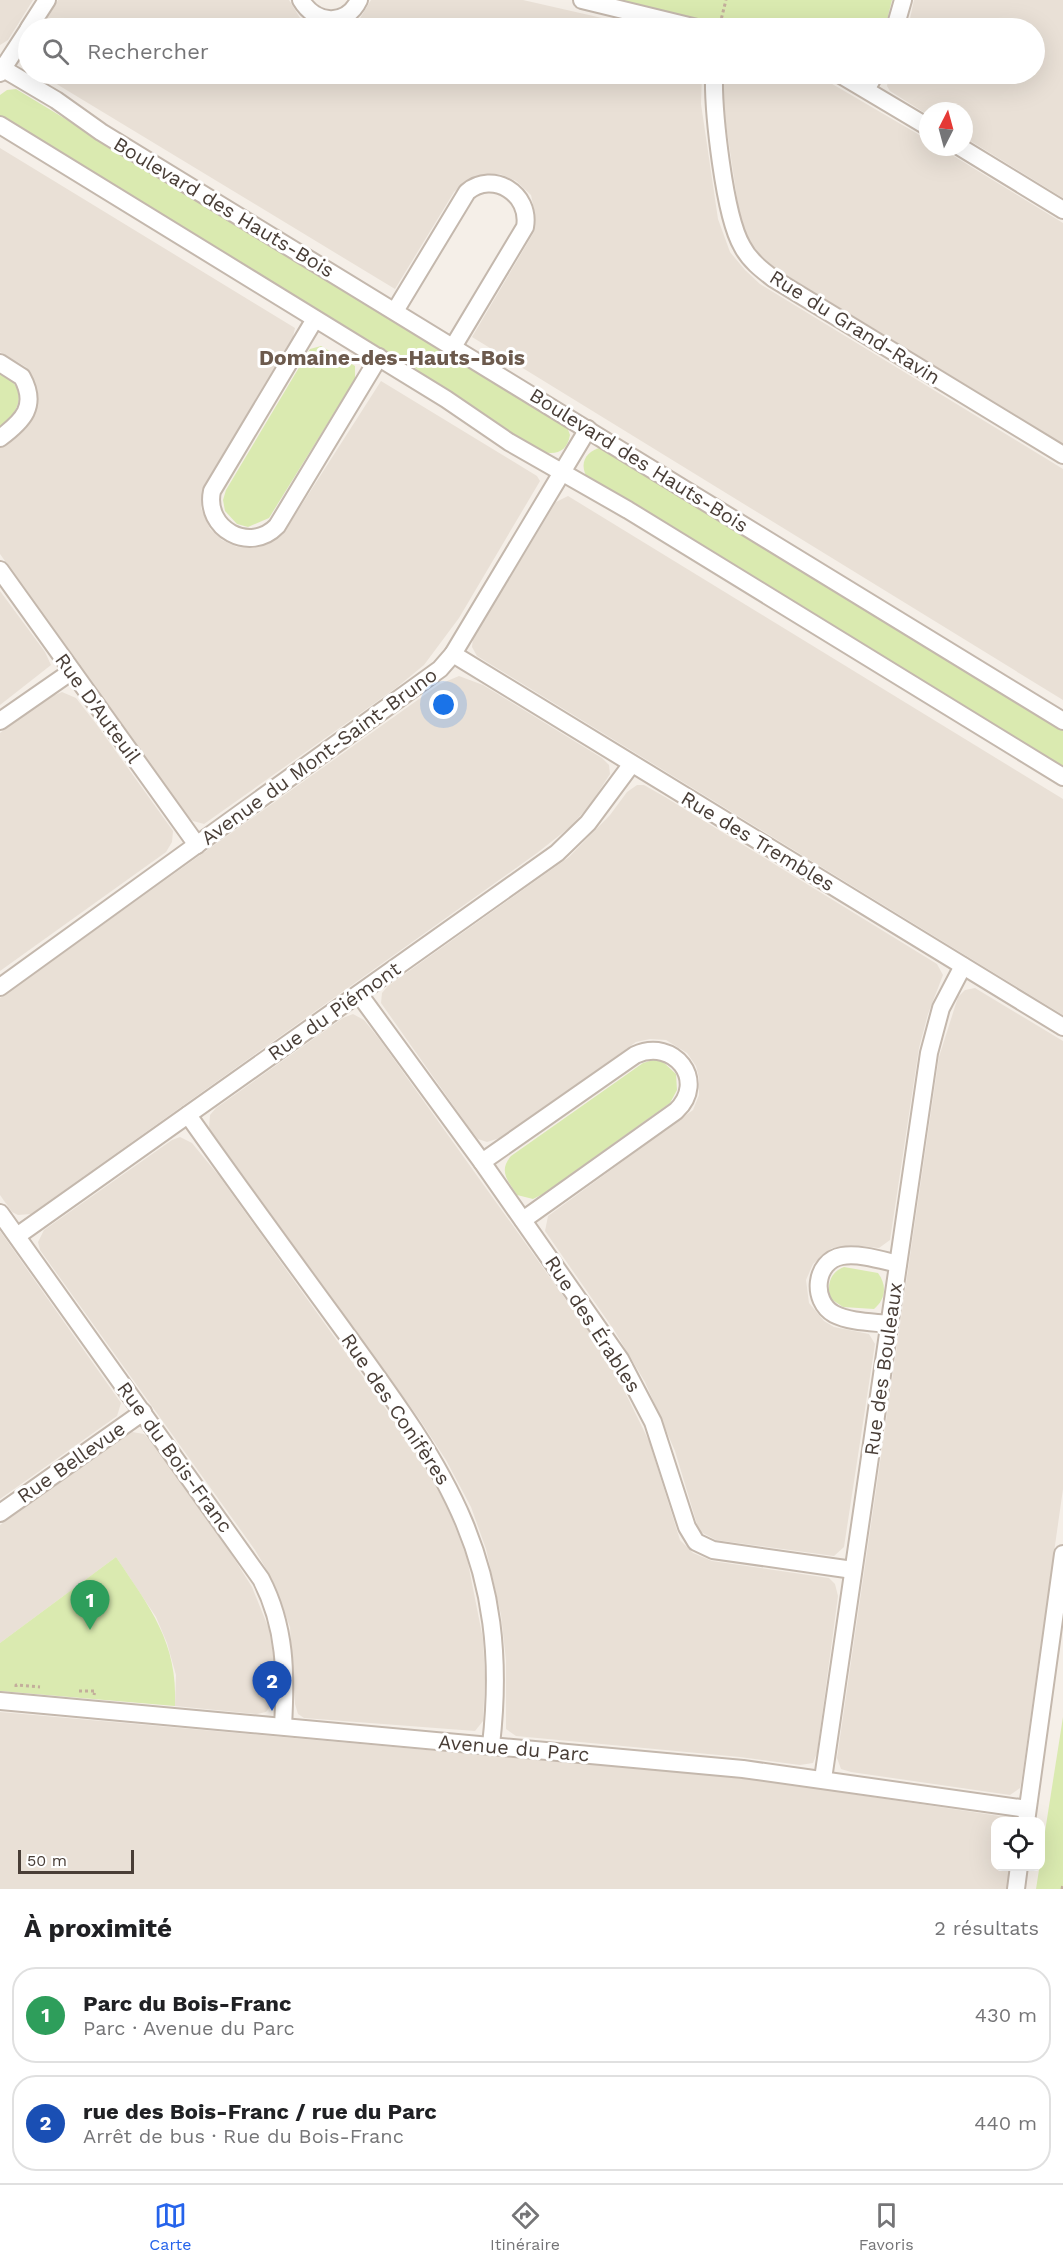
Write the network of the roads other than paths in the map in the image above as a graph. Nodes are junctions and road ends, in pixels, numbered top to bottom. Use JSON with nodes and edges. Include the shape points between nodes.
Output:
{"nodes":[{"id":1,"x":47,"y":0,"type":"edge"},
{"id":2,"x":301,"y":0,"type":"edge"},
{"id":3,"x":359,"y":0,"type":"edge"},
{"id":4,"x":582,"y":0,"type":"edge"},
{"id":5,"x":903,"y":0,"type":"edge"},
{"id":6,"x":36,"y":18,"type":"edge"},
{"id":7,"x":324,"y":18,"type":"edge"},
{"id":8,"x":338,"y":18,"type":"edge"},
{"id":9,"x":656,"y":18,"type":"edge"},
{"id":10,"x":898,"y":18,"type":"edge"},
{"id":11,"x":18,"y":45,"type":"edge"},
{"id":12,"x":1,"y":70,"type":"edge"},
{"id":13,"x":18,"y":79,"type":"edge"},
{"id":14,"x":27,"y":84,"type":"edge"},
{"id":15,"x":714,"y":84,"type":"edge"},
{"id":16,"x":859,"y":84,"type":"edge"},
{"id":17,"x":869,"y":84,"type":"edge"},
{"id":18,"x":867,"y":88,"type":"junction"},
{"id":19,"x":919,"y":121,"type":"edge"},
{"id":20,"x":0,"y":125,"type":"edge"},
{"id":21,"x":973,"y":155,"type":"edge"},
{"id":22,"x":1063,"y":210,"type":"edge"},
{"id":23,"x":395,"y":311,"type":"junction"},
{"id":24,"x":315,"y":319,"type":"junction"},
{"id":25,"x":453,"y":347,"type":"junction"},
{"id":26,"x":379,"y":357,"type":"junction"},
{"id":27,"x":0,"y":363,"type":"edge"},
{"id":28,"x":588,"y":429,"type":"junction"},
{"id":29,"x":0,"y":438,"type":"edge"},
{"id":30,"x":1063,"y":455,"type":"edge"},
{"id":31,"x":562,"y":474,"type":"junction"},
{"id":32,"x":0,"y":570,"type":"edge"},
{"id":33,"x":453,"y":654,"type":"junction"},
{"id":34,"x":72,"y":671,"type":"junction"},
{"id":35,"x":0,"y":721,"type":"edge"},
{"id":36,"x":1063,"y":721,"type":"edge"},
{"id":37,"x":632,"y":765,"type":"junction"},
{"id":38,"x":1063,"y":777,"type":"edge"},
{"id":39,"x":197,"y":845,"type":"junction"},
{"id":40,"x":963,"y":966,"type":"junction"},
{"id":41,"x":0,"y":987,"type":"edge"},
{"id":42,"x":359,"y":994,"type":"junction"},
{"id":43,"x":1063,"y":1027,"type":"edge"},
{"id":44,"x":188,"y":1115,"type":"junction"},
{"id":45,"x":482,"y":1161,"type":"junction"},
{"id":46,"x":0,"y":1213,"type":"edge"},
{"id":47,"x":523,"y":1220,"type":"junction"},
{"id":48,"x":17,"y":1236,"type":"junction"},
{"id":49,"x":898,"y":1263,"type":"junction"},
{"id":50,"x":889,"y":1324,"type":"junction"},
{"id":51,"x":143,"y":1412,"type":"junction"},
{"id":52,"x":0,"y":1513,"type":"edge"},
{"id":53,"x":1063,"y":1554,"type":"edge"},
{"id":54,"x":853,"y":1570,"type":"junction"},
{"id":55,"x":0,"y":1701,"type":"edge"},
{"id":56,"x":283,"y":1726,"type":"junction"},
{"id":57,"x":491,"y":1745,"type":"junction"},
{"id":58,"x":824,"y":1779,"type":"junction"},
{"id":59,"x":1026,"y":1815,"type":"edge"},
{"id":60,"x":1019,"y":1871,"type":"edge"},
{"id":61,"x":1016,"y":1889,"type":"edge"}],
"edges":[{"from":1,"to":6,"type":"street"},
{"from":2,"to":7,"type":"street","via":[[315,16]]},
{"from":3,"to":8,"type":"street"},
{"from":4,"to":9,"type":"street"},
{"from":5,"to":10,"type":"street"},
{"from":11,"to":12,"type":"street"},
{"from":12,"to":13,"type":"street","name":"Boulevard des Hauts-Bois"},
{"from":14,"to":23,"type":"street","name":"Boulevard des Hauts-Bois"},
{"from":15,"to":30,"type":"street","name":"Rue du Grand-Ravin","via":[[730,211],[739,241],[753,261],[774,279]]},
{"from":16,"to":18,"type":"street"},
{"from":17,"to":18,"type":"street"},
{"from":18,"to":19,"type":"street"},
{"from":20,"to":24,"type":"street"},
{"from":21,"to":22,"type":"street"},
{"from":23,"to":25,"type":"street","name":"Boulevard des Hauts-Bois"},
{"from":23,"to":25,"type":"street","via":[[467,192],[484,183],[509,189],[523,207],[525,227]]},
{"from":24,"to":26,"type":"street"},
{"from":24,"to":26,"type":"street","via":[[212,491],[212,512],[221,528],[253,538],[278,526]]},
{"from":25,"to":28,"type":"street","name":"Boulevard des Hauts-Bois"},
{"from":26,"to":31,"type":"street"},
{"from":27,"to":29,"type":"street","via":[[22,376],[28,400],[23,420]]},
{"from":28,"to":31,"type":"street","name":"Avenue du Mont-Saint-Bruno"},
{"from":28,"to":36,"type":"street","name":"Boulevard des Hauts-Bois"},
{"from":31,"to":33,"type":"street","name":"Avenue du Mont-Saint-Bruno"},
{"from":31,"to":38,"type":"street","via":[[628,510]]},
{"from":32,"to":34,"type":"street","name":"Rue D'Auteuil"},
{"from":33,"to":37,"type":"street","name":"Rue des Trembles"},
{"from":33,"to":39,"type":"street","name":"Avenue du Mont-Saint-Bruno","via":[[407,695]]},
{"from":34,"to":35,"type":"street"},
{"from":34,"to":39,"type":"street","name":"Rue D'Auteuil"},
{"from":37,"to":40,"type":"street","name":"Rue des Trembles"},
{"from":37,"to":42,"type":"street","name":"Rue du Piémont","via":[[573,840]]},
{"from":39,"to":41,"type":"street","name":"Avenue du Mont-Saint-Bruno"},
{"from":40,"to":43,"type":"street","name":"Rue des Trembles"},
{"from":40,"to":49,"type":"street","name":"Rue des Bouleaux","via":[[946,998],[931,1042]]},
{"from":42,"to":44,"type":"street","name":"Rue du Piémont"},
{"from":42,"to":45,"type":"street","name":"Rue des Érables"},
{"from":44,"to":48,"type":"street","name":"Rue du Piémont"},
{"from":44,"to":57,"type":"street","name":"Rue des Conifères","via":[[375,1374],[430,1453],[456,1499],[478,1558],[492,1622],[495,1681]]},
{"from":45,"to":47,"type":"street","name":"Rue des Érables"},
{"from":45,"to":47,"type":"street","via":[[635,1055],[664,1050],[680,1063],[690,1090],[680,1107]]},
{"from":46,"to":48,"type":"street","name":"Rue du Bois-Franc"},
{"from":47,"to":54,"type":"street","name":"Rue des Érables","via":[[639,1392],[693,1540],[713,1550]]},
{"from":48,"to":51,"type":"street","name":"Rue du Bois-Franc"},
{"from":49,"to":50,"type":"street","name":"Rue des Bouleaux"},
{"from":49,"to":50,"type":"street","via":[[842,1256],[828,1262],[818,1280],[821,1301],[832,1313]]},
{"from":50,"to":54,"type":"street","name":"Rue des Bouleaux"},
{"from":51,"to":52,"type":"street","name":"Rue Bellevue"},
{"from":51,"to":56,"type":"street","name":"Rue du Bois-Franc","via":[[266,1590],[283,1643]]},
{"from":53,"to":59,"type":"street"},
{"from":54,"to":58,"type":"street","name":"Rue des Bouleaux"},
{"from":55,"to":56,"type":"street","name":"Avenue du Parc"},
{"from":56,"to":57,"type":"street","name":"Avenue du Parc"},
{"from":57,"to":58,"type":"street","name":"Avenue du Parc"},
{"from":58,"to":59,"type":"street","name":"Avenue du Parc"},
{"from":60,"to":61,"type":"street"}]}
